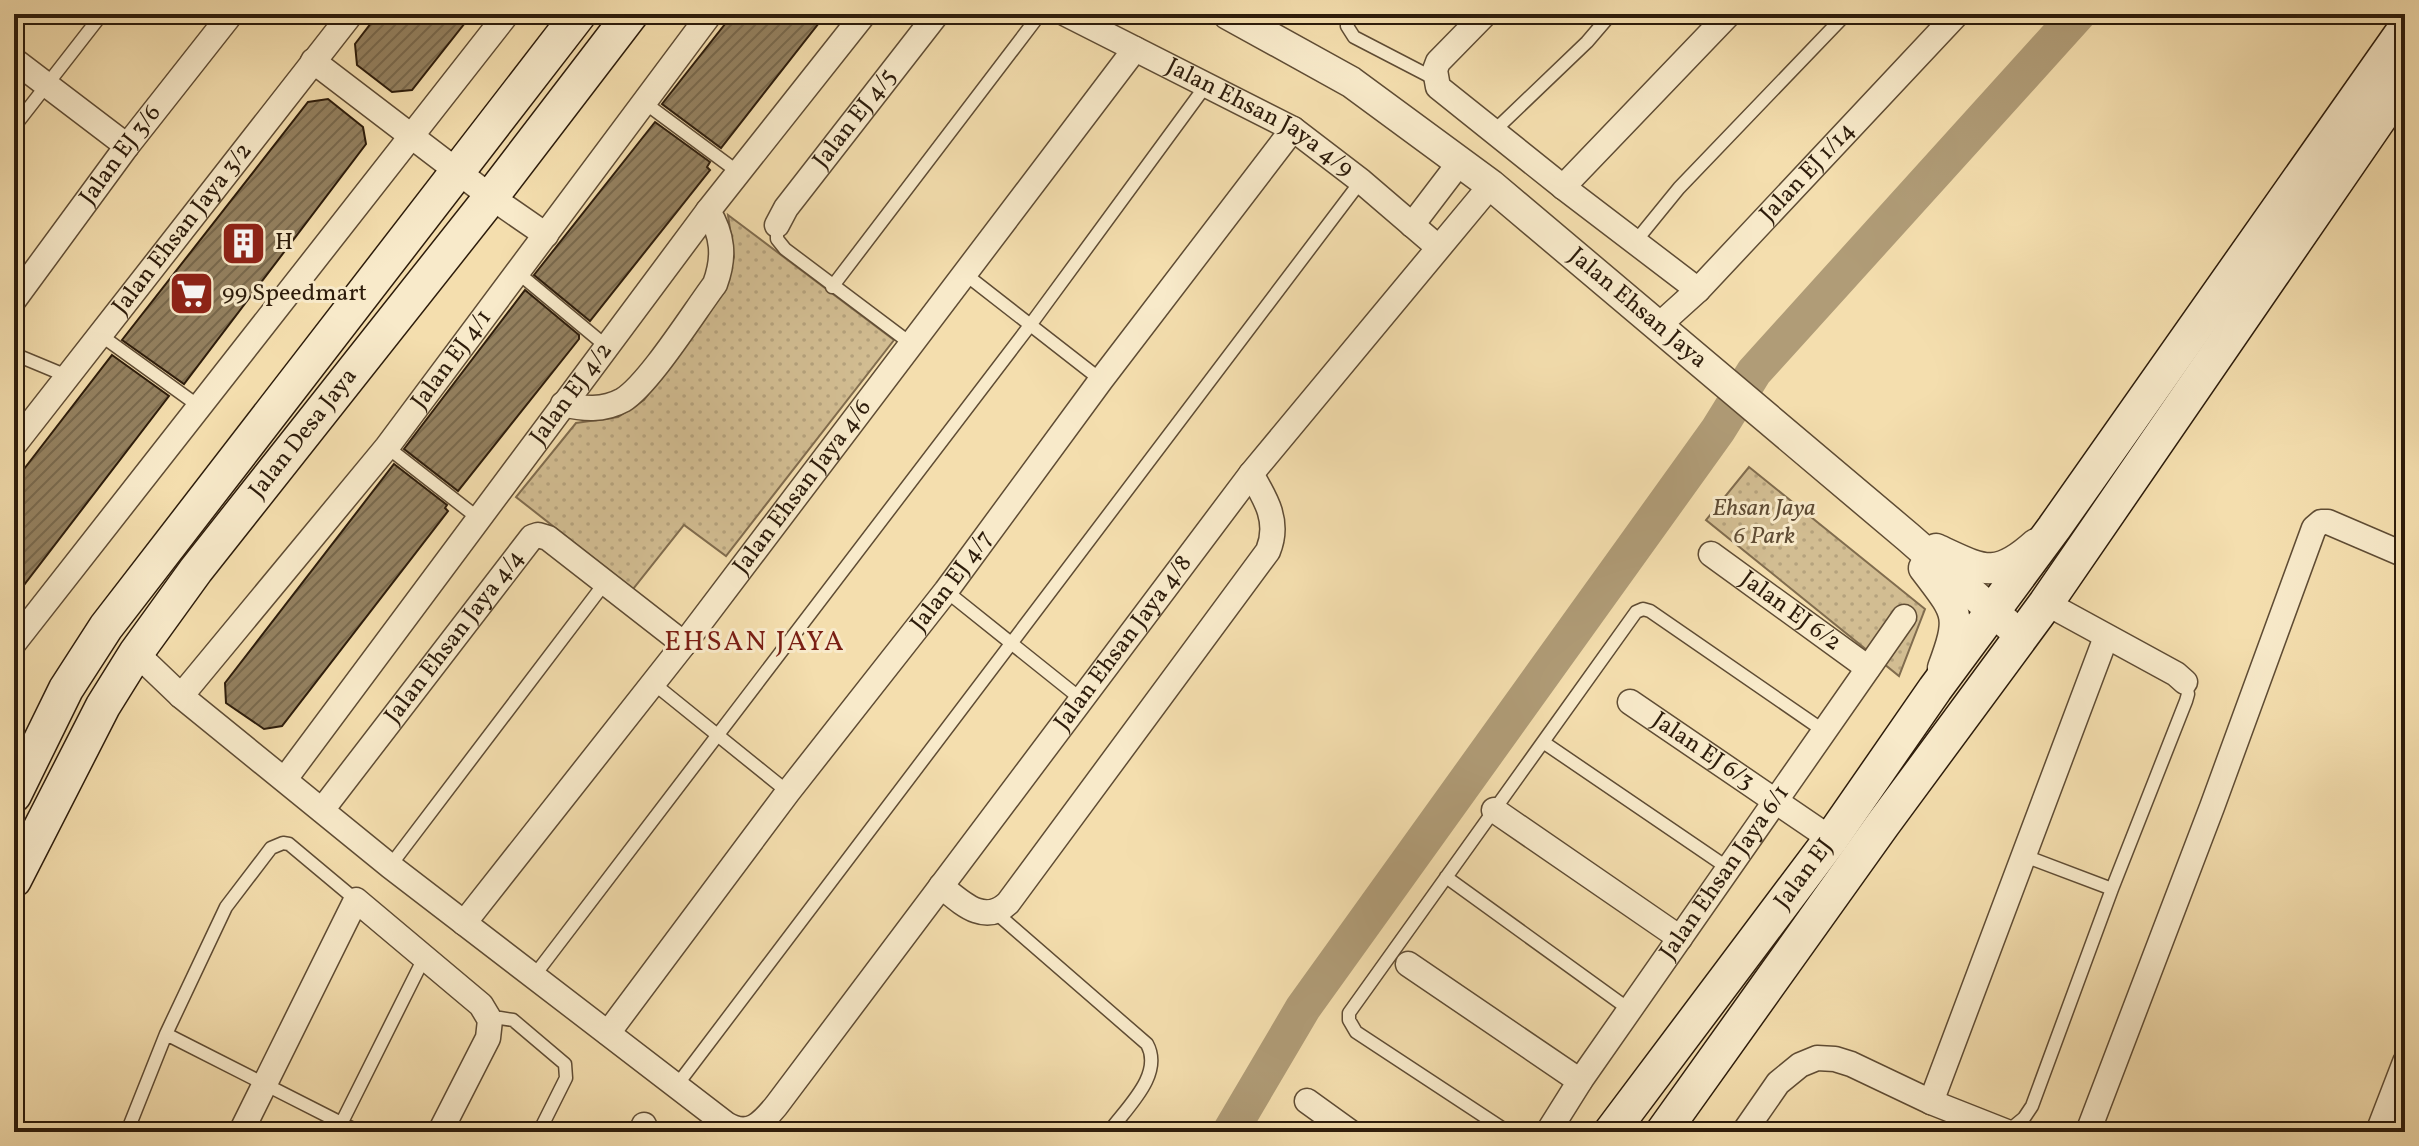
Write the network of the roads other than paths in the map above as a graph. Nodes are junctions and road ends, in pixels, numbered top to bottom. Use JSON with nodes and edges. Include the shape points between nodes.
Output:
{"nodes":[{"id":1,"x":102,"y":14,"type":"edge"},
{"id":2,"x":231,"y":14,"type":"edge"},
{"id":3,"x":351,"y":14,"type":"edge"},
{"id":4,"x":507,"y":14,"type":"edge"},
{"id":5,"x":579,"y":14,"type":"edge"},
{"id":6,"x":631,"y":14,"type":"edge"},
{"id":7,"x":710,"y":14,"type":"edge"},
{"id":8,"x":864,"y":14,"type":"edge"},
{"id":9,"x":937,"y":14,"type":"edge"},
{"id":10,"x":1040,"y":14,"type":"edge"},
{"id":11,"x":1066,"y":14,"type":"edge"},
{"id":12,"x":1228,"y":14,"type":"edge"},
{"id":13,"x":1352,"y":14,"type":"edge"},
{"id":14,"x":1485,"y":14,"type":"edge"},
{"id":15,"x":1611,"y":14,"type":"edge"},
{"id":16,"x":1729,"y":14,"type":"edge"},
{"id":17,"x":1846,"y":14,"type":"edge"},
{"id":18,"x":1957,"y":14,"type":"edge"},
{"id":19,"x":2405,"y":29,"type":"edge"},
{"id":20,"x":1135,"y":49,"type":"junction"},
{"id":21,"x":14,"y":60,"type":"edge"},
{"id":22,"x":313,"y":61,"type":"junction"},
{"id":23,"x":2405,"y":81,"type":"edge"},
{"id":24,"x":1207,"y":84,"type":"junction"},
{"id":25,"x":47,"y":86,"type":"junction"},
{"id":26,"x":1440,"y":86,"type":"junction"},
{"id":27,"x":645,"y":103,"type":"junction"},
{"id":28,"x":14,"y":127,"type":"edge"},
{"id":29,"x":1293,"y":129,"type":"junction"},
{"id":30,"x":1494,"y":131,"type":"junction"},
{"id":31,"x":411,"y":136,"type":"junction"},
{"id":32,"x":127,"y":146,"type":"junction"},
{"id":33,"x":1460,"y":162,"type":"junction"},
{"id":34,"x":458,"y":172,"type":"junction"},
{"id":35,"x":738,"y":172,"type":"junction"},
{"id":36,"x":1361,"y":181,"type":"junction"},
{"id":37,"x":1491,"y":185,"type":"junction"},
{"id":38,"x":1563,"y":187,"type":"junction"},
{"id":39,"x":491,"y":197,"type":"junction"},
{"id":40,"x":708,"y":211,"type":"junction"},
{"id":41,"x":777,"y":225,"type":"joint"},
{"id":42,"x":1412,"y":225,"type":"junction"},
{"id":43,"x":546,"y":235,"type":"junction"},
{"id":44,"x":1635,"y":242,"type":"junction"},
{"id":45,"x":1438,"y":247,"type":"junction"},
{"id":46,"x":517,"y":272,"type":"junction"},
{"id":47,"x":965,"y":274,"type":"junction"},
{"id":48,"x":832,"y":287,"type":"junction"},
{"id":49,"x":1698,"y":290,"type":"junction"},
{"id":50,"x":14,"y":300,"type":"edge"},
{"id":51,"x":1031,"y":324,"type":"junction"},
{"id":52,"x":99,"y":334,"type":"junction"},
{"id":53,"x":1668,"y":337,"type":"junction"},
{"id":54,"x":910,"y":343,"type":"junction"},
{"id":55,"x":606,"y":346,"type":"junction"},
{"id":56,"x":14,"y":354,"type":"edge"},
{"id":57,"x":67,"y":376,"type":"junction"},
{"id":58,"x":1101,"y":380,"type":"junction"},
{"id":59,"x":563,"y":404,"type":"junction"},
{"id":60,"x":200,"y":407,"type":"junction"},
{"id":61,"x":14,"y":445,"type":"edge"},
{"id":62,"x":387,"y":447,"type":"junction"},
{"id":63,"x":1251,"y":474,"type":"junction"},
{"id":64,"x":478,"y":518,"type":"junction"},
{"id":65,"x":2054,"y":528,"type":"junction"},
{"id":66,"x":1899,"y":530,"type":"junction"},
{"id":67,"x":1711,"y":554,"type":"dead end"},
{"id":68,"x":2405,"y":555,"type":"edge"},
{"id":69,"x":604,"y":584,"type":"junction"},
{"id":70,"x":946,"y":591,"type":"junction"},
{"id":71,"x":2046,"y":603,"type":"junction"},
{"id":72,"x":1993,"y":612,"type":"junction"},
{"id":73,"x":1904,"y":617,"type":"dead end"},
{"id":74,"x":2021,"y":636,"type":"junction"},
{"id":75,"x":2106,"y":637,"type":"junction"},
{"id":76,"x":14,"y":643,"type":"edge"},
{"id":77,"x":1011,"y":643,"type":"junction"},
{"id":78,"x":684,"y":644,"type":"junction"},
{"id":79,"x":136,"y":653,"type":"junction"},
{"id":80,"x":1868,"y":668,"type":"junction"},
{"id":81,"x":2185,"y":682,"type":"joint"},
{"id":82,"x":653,"y":683,"type":"junction"},
{"id":83,"x":1935,"y":689,"type":"junction"},
{"id":84,"x":181,"y":696,"type":"junction"},
{"id":85,"x":1081,"y":699,"type":"junction"},
{"id":86,"x":1630,"y":702,"type":"dead end"},
{"id":87,"x":1824,"y":731,"type":"junction"},
{"id":88,"x":716,"y":736,"type":"junction"},
{"id":89,"x":1543,"y":742,"type":"junction"},
{"id":90,"x":285,"y":779,"type":"junction"},
{"id":91,"x":788,"y":792,"type":"junction"},
{"id":92,"x":14,"y":795,"type":"edge"},
{"id":93,"x":1775,"y":801,"type":"junction"},
{"id":94,"x":322,"y":810,"type":"junction"},
{"id":95,"x":1494,"y":810,"type":"junction"},
{"id":96,"x":1831,"y":839,"type":"junction"},
{"id":97,"x":2022,"y":855,"type":"junction"},
{"id":98,"x":390,"y":866,"type":"junction"},
{"id":99,"x":1728,"y":868,"type":"junction"},
{"id":100,"x":1446,"y":877,"type":"junction"},
{"id":101,"x":14,"y":880,"type":"edge"},
{"id":102,"x":941,"y":886,"type":"junction"},
{"id":103,"x":2112,"y":889,"type":"junction"},
{"id":104,"x":356,"y":900,"type":"junction"},
{"id":105,"x":995,"y":912,"type":"junction"},
{"id":106,"x":464,"y":923,"type":"junction"},
{"id":107,"x":1680,"y":938,"type":"junction"},
{"id":108,"x":424,"y":958,"type":"junction"},
{"id":109,"x":1408,"y":964,"type":"dead end"},
{"id":110,"x":534,"y":976,"type":"junction"},
{"id":111,"x":1630,"y":1010,"type":"junction"},
{"id":112,"x":489,"y":1029,"type":"junction"},
{"id":113,"x":608,"y":1033,"type":"junction"},
{"id":114,"x":166,"y":1034,"type":"junction"},
{"id":115,"x":2405,"y":1062,"type":"edge"},
{"id":116,"x":1580,"y":1081,"type":"junction"},
{"id":117,"x":266,"y":1084,"type":"junction"},
{"id":118,"x":677,"y":1085,"type":"junction"},
{"id":119,"x":1307,"y":1101,"type":"dead end"},
{"id":120,"x":1931,"y":1102,"type":"junction"},
{"id":121,"x":339,"y":1127,"type":"edge"},
{"id":122,"x":1754,"y":1129,"type":"edge"},
{"id":123,"x":127,"y":1132,"type":"edge"},
{"id":124,"x":241,"y":1132,"type":"edge"},
{"id":125,"x":359,"y":1132,"type":"edge"},
{"id":126,"x":440,"y":1132,"type":"edge"},
{"id":127,"x":539,"y":1132,"type":"edge"},
{"id":128,"x":1109,"y":1132,"type":"edge"},
{"id":129,"x":1350,"y":1132,"type":"edge"},
{"id":130,"x":1508,"y":1132,"type":"edge"},
{"id":131,"x":1548,"y":1132,"type":"edge"},
{"id":132,"x":1611,"y":1132,"type":"edge"},
{"id":133,"x":1663,"y":1132,"type":"edge"},
{"id":134,"x":2007,"y":1132,"type":"edge"},
{"id":135,"x":2088,"y":1132,"type":"edge"},
{"id":136,"x":2378,"y":1132,"type":"edge"}],
"edges":[{"from":1,"to":25,"type":"lane"},
{"from":2,"to":32,"type":"street","name":"Jalan EJ 3/6"},
{"from":3,"to":22,"type":"street","name":"Jalan Ehsan Jaya 3/2"},
{"from":4,"to":31,"type":"street"},
{"from":5,"to":34,"type":"main road","name":"Jalan Desa Jaya"},
{"from":6,"to":39,"type":"main road","name":"Jalan Desa Jaya"},
{"from":7,"to":27,"type":"street","name":"Jalan EJ 4/1"},
{"from":8,"to":35,"type":"street","name":"Jalan EJ 4/2"},
{"from":9,"to":41,"type":"street","name":"Jalan EJ 4/5"},
{"from":10,"to":48,"type":"lane"},
{"from":11,"to":20,"type":"street","name":"Jalan Ehsan Jaya 4/9"},
{"from":12,"to":33,"type":"street","name":"Jalan Ehsan Jaya","via":[[1351,82]]},
{"from":13,"to":26,"type":"lane","via":[[1347,26],[1354,37]]},
{"from":14,"to":26,"type":"street","via":[[1438,62]]},
{"from":15,"to":30,"type":"lane"},
{"from":16,"to":38,"type":"street"},
{"from":17,"to":44,"type":"lane","via":[[1679,188]]},
{"from":18,"to":49,"type":"street","name":"Jalan EJ 1/14"},
{"from":19,"to":65,"type":"main road","name":"Jalan EJ"},
{"from":20,"to":24,"type":"street","name":"Jalan Ehsan Jaya 4/9"},
{"from":20,"to":47,"type":"street","name":"Jalan Ehsan Jaya 4/6"},
{"from":21,"to":25,"type":"street"},
{"from":22,"to":31,"type":"street"},
{"from":22,"to":52,"type":"street","name":"Jalan Ehsan Jaya 3/2"},
{"from":23,"to":71,"type":"main road","name":"Jalan EJ"},
{"from":24,"to":29,"type":"street","name":"Jalan Ehsan Jaya 4/9"},
{"from":24,"to":51,"type":"lane"},
{"from":25,"to":28,"type":"lane"},
{"from":25,"to":32,"type":"street"},
{"from":26,"to":30,"type":"street"},
{"from":27,"to":35,"type":"lane"},
{"from":27,"to":43,"type":"street","name":"Jalan EJ 4/1"},
{"from":29,"to":36,"type":"street","name":"Jalan Ehsan Jaya 4/9"},
{"from":29,"to":58,"type":"street","name":"Jalan EJ 4/7"},
{"from":30,"to":38,"type":"street"},
{"from":31,"to":34,"type":"street"},
{"from":31,"to":60,"type":"street"},
{"from":32,"to":50,"type":"street","name":"Jalan EJ 3/6"},
{"from":33,"to":37,"type":"street","name":"Jalan Ehsan Jaya"},
{"from":33,"to":42,"type":"street"},
{"from":34,"to":39,"type":"street"},
{"from":34,"to":92,"type":"main road","name":"Jalan Desa Jaya","via":[[106,627],[66,689]]},
{"from":35,"to":40,"type":"street","name":"Jalan EJ 4/2"},
{"from":36,"to":42,"type":"street","name":"Jalan Ehsan Jaya 4/9"},
{"from":36,"to":77,"type":"lane"},
{"from":37,"to":45,"type":"street","name":"Jalan Ehsan Jaya 4/8"},
{"from":37,"to":53,"type":"street","name":"Jalan Ehsan Jaya"},
{"from":38,"to":44,"type":"street"},
{"from":39,"to":43,"type":"street"},
{"from":39,"to":79,"type":"main road","name":"Jalan Desa Jaya"},
{"from":40,"to":55,"type":"street","name":"Jalan EJ 4/2"},
{"from":40,"to":59,"type":"street","via":[[722,246],[715,284],[641,384],[610,405],[593,409]]},
{"from":41,"to":48,"type":"lane","via":[[777,239],[785,249]]},
{"from":42,"to":45,"type":"street","name":"Jalan Ehsan Jaya 4/9"},
{"from":43,"to":46,"type":"street","name":"Jalan EJ 4/1"},
{"from":44,"to":49,"type":"street"},
{"from":45,"to":63,"type":"street","name":"Jalan Ehsan Jaya 4/8"},
{"from":46,"to":55,"type":"lane"},
{"from":46,"to":62,"type":"street","name":"Jalan EJ 4/1"},
{"from":47,"to":51,"type":"lane"},
{"from":47,"to":54,"type":"street","name":"Jalan Ehsan Jaya 4/6"},
{"from":48,"to":54,"type":"lane"},
{"from":49,"to":53,"type":"street","name":"Jalan EJ 1/14"},
{"from":51,"to":58,"type":"lane"},
{"from":51,"to":88,"type":"lane"},
{"from":52,"to":57,"type":"street","name":"Jalan Ehsan Jaya 3/2"},
{"from":52,"to":60,"type":"lane"},
{"from":53,"to":66,"type":"street","name":"Jalan Ehsan Jaya"},
{"from":54,"to":78,"type":"street","name":"Jalan Ehsan Jaya 4/6"},
{"from":55,"to":59,"type":"street","name":"Jalan EJ 4/2"},
{"from":56,"to":57,"type":"lane"},
{"from":57,"to":61,"type":"street","name":"Jalan Ehsan Jaya 3/2"},
{"from":58,"to":70,"type":"street","name":"Jalan EJ 4/7"},
{"from":59,"to":64,"type":"street","name":"Jalan EJ 4/2"},
{"from":60,"to":76,"type":"street"},
{"from":62,"to":64,"type":"lane"},
{"from":62,"to":84,"type":"street","name":"Jalan EJ 4/1"},
{"from":63,"to":85,"type":"street","name":"Jalan Ehsan Jaya 4/8"},
{"from":63,"to":105,"type":"street","via":[[1272,516],[1268,551],[1008,903]]},
{"from":64,"to":90,"type":"street","name":"Jalan EJ 4/2"},
{"from":65,"to":66,"type":"street","via":[[2015,562],[1991,569]]},
{"from":65,"to":72,"type":"main road","name":"Jalan EJ"},
{"from":66,"to":72,"type":"street","name":"Jalan Ehsan Jaya"},
{"from":66,"to":83,"type":"street","via":[[1955,616],[1956,633]]},
{"from":67,"to":80,"type":"street","name":"Jalan EJ 6/2"},
{"from":68,"to":135,"type":"street","via":[[2328,522],[2314,528]]},
{"from":69,"to":78,"type":"street","name":"Jalan Ehsan Jaya 4/4"},
{"from":69,"to":94,"type":"street","name":"Jalan Ehsan Jaya 4/4","via":[[548,538],[532,537]]},
{"from":69,"to":98,"type":"lane"},
{"from":70,"to":77,"type":"lane"},
{"from":70,"to":91,"type":"street","name":"Jalan EJ 4/7"},
{"from":71,"to":74,"type":"main road","name":"Jalan EJ"},
{"from":71,"to":75,"type":"street"},
{"from":72,"to":74,"type":"street","name":"Jalan Ehsan Jaya"},
{"from":72,"to":83,"type":"main road","name":"Jalan EJ"},
{"from":73,"to":80,"type":"street","name":"Jalan Ehsan Jaya 6/1"},
{"from":74,"to":133,"type":"main road","name":"Jalan EJ"},
{"from":75,"to":81,"type":"street"},
{"from":75,"to":97,"type":"street"},
{"from":77,"to":85,"type":"lane"},
{"from":77,"to":118,"type":"lane"},
{"from":78,"to":82,"type":"street","name":"Jalan Ehsan Jaya 4/6"},
{"from":79,"to":84,"type":"street"},
{"from":79,"to":101,"type":"main road","name":"Jalan Desa Jaya"},
{"from":80,"to":87,"type":"street","name":"Jalan Ehsan Jaya 6/1"},
{"from":81,"to":103,"type":"lane","via":[[2186,701]]},
{"from":82,"to":88,"type":"lane"},
{"from":82,"to":106,"type":"street","name":"Jalan Ehsan Jaya 4/6"},
{"from":83,"to":96,"type":"main road","name":"Jalan EJ"},
{"from":84,"to":90,"type":"street"},
{"from":85,"to":102,"type":"street","name":"Jalan Ehsan Jaya 4/8"},
{"from":86,"to":93,"type":"street","name":"Jalan EJ 6/3"},
{"from":87,"to":89,"type":"lane","via":[[1643,609]]},
{"from":87,"to":93,"type":"street","name":"Jalan Ehsan Jaya 6/1"},
{"from":88,"to":91,"type":"lane"},
{"from":88,"to":110,"type":"lane"},
{"from":89,"to":95,"type":"lane"},
{"from":89,"to":99,"type":"lane"},
{"from":90,"to":94,"type":"street"},
{"from":91,"to":113,"type":"street","name":"Jalan EJ 4/7"},
{"from":93,"to":96,"type":"street","name":"Jalan EJ 6/3"},
{"from":93,"to":99,"type":"street","name":"Jalan Ehsan Jaya 6/1"},
{"from":94,"to":98,"type":"street"},
{"from":95,"to":100,"type":"lane"},
{"from":95,"to":107,"type":"street"},
{"from":96,"to":132,"type":"main road","name":"Jalan EJ"},
{"from":97,"to":103,"type":"lane"},
{"from":97,"to":120,"type":"street"},
{"from":98,"to":106,"type":"street"},
{"from":99,"to":107,"type":"street","name":"Jalan Ehsan Jaya 6/1"},
{"from":100,"to":111,"type":"lane"},
{"from":100,"to":130,"type":"lane","via":[[1349,1020],[1356,1032]]},
{"from":102,"to":105,"type":"street","via":[[978,912]]},
{"from":102,"to":118,"type":"street","name":"Jalan Ehsan Jaya 4/8","via":[[757,1126],[733,1129]]},
{"from":103,"to":134,"type":"lane","via":[[2032,1106]]},
{"from":104,"to":108,"type":"street"},
{"from":104,"to":114,"type":"lane","via":[[289,844],[276,844],[226,907]]},
{"from":104,"to":117,"type":"street"},
{"from":105,"to":128,"type":"lane","via":[[1153,1054],[1151,1073]]},
{"from":106,"to":110,"type":"street"},
{"from":107,"to":111,"type":"street","name":"Jalan Ehsan Jaya 6/1"},
{"from":108,"to":112,"type":"street","via":[[481,1005]]},
{"from":108,"to":121,"type":"lane"},
{"from":109,"to":116,"type":"street"},
{"from":110,"to":113,"type":"street"},
{"from":111,"to":116,"type":"street","name":"Jalan Ehsan Jaya 6/1"},
{"from":112,"to":126,"type":"street"},
{"from":112,"to":127,"type":"lane","via":[[500,1018],[513,1020],[565,1064],[566,1078]]},
{"from":113,"to":118,"type":"street"},
{"from":114,"to":117,"type":"lane"},
{"from":114,"to":123,"type":"lane"},
{"from":115,"to":136,"type":"street"},
{"from":116,"to":131,"type":"street","name":"Jalan Ehsan Jaya 6/1"},
{"from":117,"to":121,"type":"lane"},
{"from":117,"to":124,"type":"street"},
{"from":119,"to":129,"type":"street"},
{"from":120,"to":122,"type":"street","via":[[1851,1064],[1817,1058],[1787,1074]]},
{"from":120,"to":134,"type":"street"},
{"from":121,"to":125,"type":"lane"}]}
